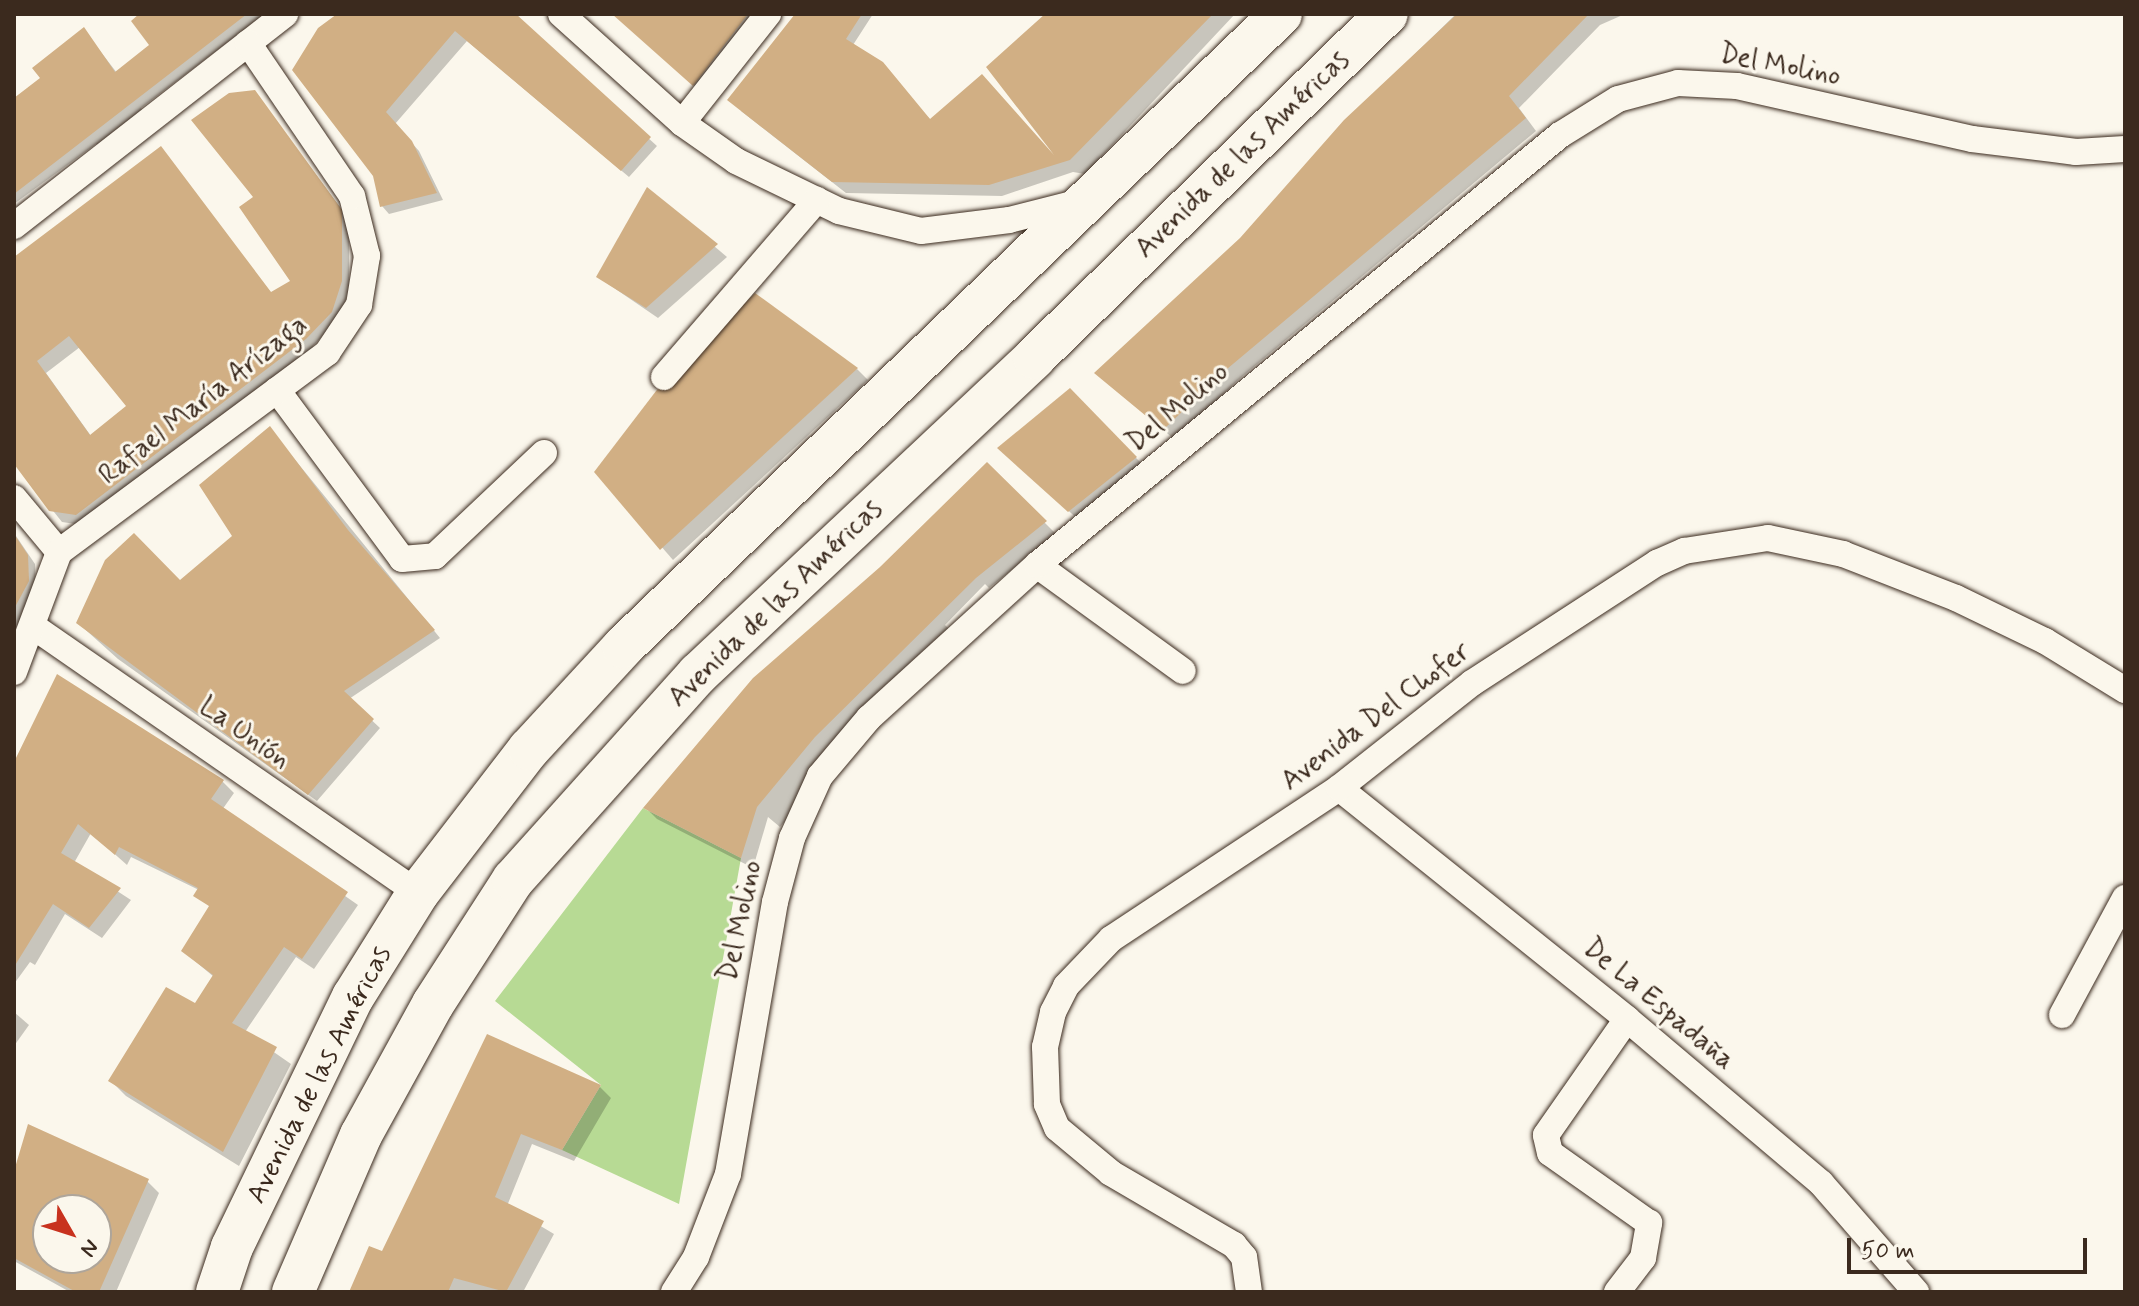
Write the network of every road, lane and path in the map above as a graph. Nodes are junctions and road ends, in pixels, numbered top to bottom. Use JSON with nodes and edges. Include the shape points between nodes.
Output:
{"nodes":[{"id":1,"x":285,"y":14,"type":"edge"},
{"id":2,"x":561,"y":14,"type":"edge"},
{"id":3,"x":768,"y":14,"type":"edge"},
{"id":4,"x":1281,"y":14,"type":"edge"},
{"id":5,"x":1387,"y":14,"type":"edge"},
{"id":6,"x":248,"y":43,"type":"junction"},
{"id":7,"x":682,"y":123,"type":"junction"},
{"id":8,"x":2125,"y":149,"type":"edge"},
{"id":9,"x":1091,"y":199,"type":"junction"},
{"id":10,"x":817,"y":200,"type":"junction"},
{"id":11,"x":14,"y":226,"type":"edge"},
{"id":12,"x":664,"y":377,"type":"dead end"},
{"id":13,"x":277,"y":390,"type":"junction"},
{"id":14,"x":544,"y":453,"type":"dead end"},
{"id":15,"x":14,"y":498,"type":"edge"},
{"id":16,"x":59,"y":552,"type":"junction"},
{"id":17,"x":1037,"y":565,"type":"junction"},
{"id":18,"x":34,"y":627,"type":"junction"},
{"id":19,"x":1183,"y":671,"type":"dead end"},
{"id":20,"x":14,"y":672,"type":"edge"},
{"id":21,"x":2125,"y":690,"type":"edge"},
{"id":22,"x":1339,"y":788,"type":"junction"},
{"id":23,"x":418,"y":893,"type":"junction"},
{"id":24,"x":2125,"y":898,"type":"edge"},
{"id":25,"x":2062,"y":1015,"type":"dead end"},
{"id":26,"x":1627,"y":1019,"type":"junction"},
{"id":27,"x":217,"y":1292,"type":"edge"},
{"id":28,"x":293,"y":1292,"type":"edge"},
{"id":29,"x":674,"y":1292,"type":"edge"},
{"id":30,"x":1249,"y":1292,"type":"edge"},
{"id":31,"x":1617,"y":1292,"type":"edge"},
{"id":32,"x":1916,"y":1292,"type":"edge"}],
"edges":[{"from":1,"to":6,"type":"street"},
{"from":2,"to":7,"type":"street"},
{"from":3,"to":7,"type":"street"},
{"from":4,"to":9,"type":"main road","name":"Avenida de las Américas"},
{"from":5,"to":28,"type":"main road","name":"Avenida de las Américas","via":[[1034,358],[698,674],[513,880],[433,1004],[361,1135]]},
{"from":6,"to":11,"type":"street"},
{"from":6,"to":13,"type":"street","name":"Rafael María Arízaga","via":[[352,196],[367,256],[359,305],[327,353]]},
{"from":7,"to":10,"type":"street","via":[[736,161]]},
{"from":8,"to":17,"type":"street","name":"Del Molino","via":[[2076,152],[1972,139],[1737,86],[1678,83],[1618,99],[1560,135]]},
{"from":9,"to":10,"type":"street","via":[[1009,220],[921,231]]},
{"from":9,"to":23,"type":"main road","name":"Avenida de las Américas","via":[[623,647],[529,749]]},
{"from":10,"to":12,"type":"street"},
{"from":13,"to":14,"type":"street","via":[[402,559],[435,556]]},
{"from":13,"to":16,"type":"street","name":"Rafael María Arízaga"},
{"from":15,"to":16,"type":"street"},
{"from":16,"to":18,"type":"street"},
{"from":17,"to":19,"type":"street"},
{"from":17,"to":29,"type":"street","name":"Del Molino","via":[[869,718],[820,776],[792,838],[775,902],[728,1174],[696,1257]]},
{"from":18,"to":20,"type":"street"},
{"from":18,"to":23,"type":"street","name":"La Unión"},
{"from":21,"to":22,"type":"street","name":"Avenida Del Chofer","via":[[2005,621],[1843,554],[1768,538],[1714,545],[1657,563],[1472,683]]},
{"from":22,"to":26,"type":"street","name":"De La Espadaña"},
{"from":22,"to":30,"type":"street","name":"Avenida Del Chofer","via":[[1111,939],[1066,986],[1045,1047],[1047,1104],[1057,1128],[1111,1173],[1234,1245],[1244,1257]]},
{"from":23,"to":27,"type":"main road","name":"Avenida de las Américas","via":[[346,1011],[232,1247]]},
{"from":24,"to":25,"type":"street"},
{"from":26,"to":31,"type":"street","via":[[1546,1135],[1550,1153],[1649,1223],[1643,1258]]},
{"from":26,"to":32,"type":"street","name":"De La Espadaña","via":[[1821,1183]]}]}
